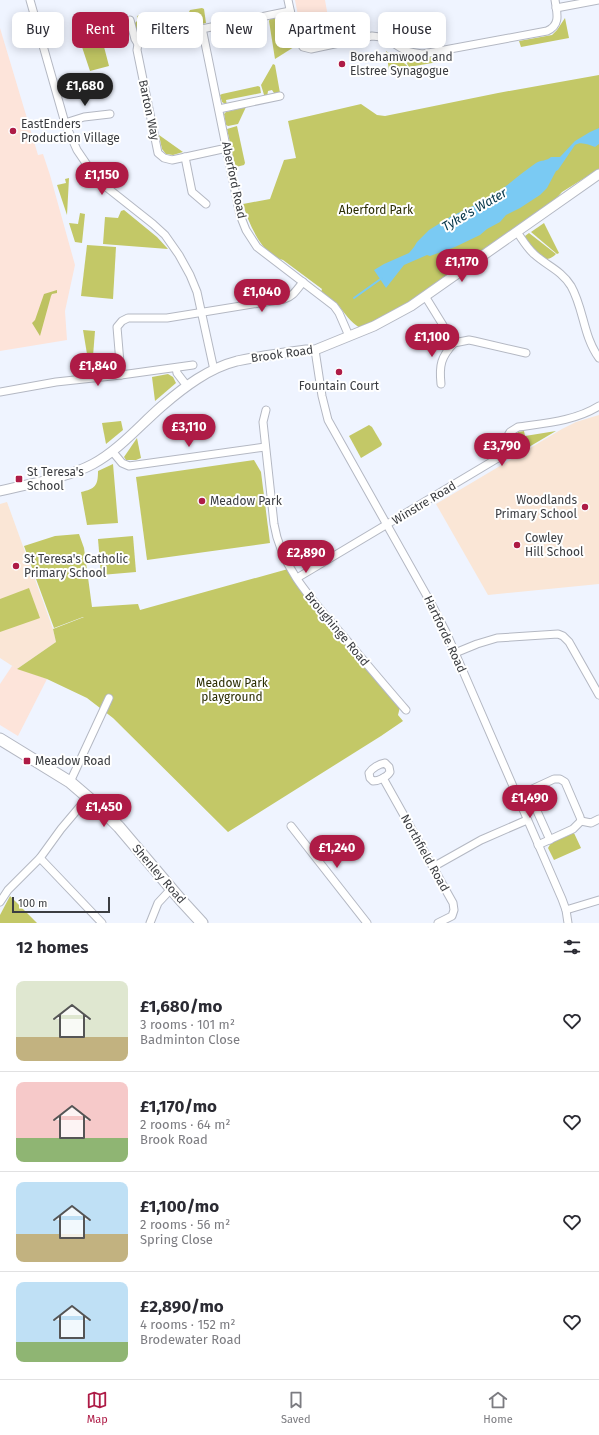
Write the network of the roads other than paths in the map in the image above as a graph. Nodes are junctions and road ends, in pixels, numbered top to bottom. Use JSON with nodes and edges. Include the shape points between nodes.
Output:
{"nodes":[{"id":1,"x":30,"y":0,"type":"edge"},
{"id":2,"x":288,"y":0,"type":"edge"},
{"id":3,"x":555,"y":0,"type":"edge"},
{"id":4,"x":599,"y":0,"type":"edge"},
{"id":5,"x":556,"y":8,"type":"junction"},
{"id":6,"x":290,"y":10,"type":"junction"},
{"id":7,"x":130,"y":20,"type":"dead end"},
{"id":8,"x":203,"y":28,"type":"edge"},
{"id":9,"x":203,"y":33,"type":"edge"},
{"id":10,"x":137,"y":42,"type":"edge"},
{"id":11,"x":137,"y":48,"type":"edge"},
{"id":12,"x":280,"y":96,"type":"dead end"},
{"id":13,"x":219,"y":109,"type":"junction"},
{"id":14,"x":110,"y":114,"type":"dead end"},
{"id":15,"x":65,"y":123,"type":"junction"},
{"id":16,"x":227,"y":148,"type":"junction"},
{"id":17,"x":185,"y":157,"type":"junction"},
{"id":18,"x":599,"y":174,"type":"edge"},
{"id":19,"x":206,"y":204,"type":"dead end"},
{"id":20,"x":517,"y":232,"type":"junction"},
{"id":21,"x":303,"y":282,"type":"junction"},
{"id":22,"x":425,"y":296,"type":"junction"},
{"id":23,"x":202,"y":313,"type":"junction"},
{"id":24,"x":349,"y":336,"type":"junction"},
{"id":25,"x":454,"y":343,"type":"junction"},
{"id":26,"x":315,"y":350,"type":"junction"},
{"id":27,"x":526,"y":353,"type":"dead end"},
{"id":28,"x":599,"y":358,"type":"edge"},
{"id":29,"x":194,"y":365,"type":"dead end"},
{"id":30,"x":176,"y":368,"type":"junction"},
{"id":31,"x":214,"y":370,"type":"junction"},
{"id":32,"x":121,"y":375,"type":"junction"},
{"id":33,"x":441,"y":384,"type":"dead end"},
{"id":34,"x":187,"y":386,"type":"junction"},
{"id":35,"x":0,"y":392,"type":"edge"},
{"id":36,"x":599,"y":406,"type":"edge"},
{"id":37,"x":266,"y":410,"type":"dead end"},
{"id":38,"x":265,"y":447,"type":"junction"},
{"id":39,"x":112,"y":451,"type":"junction"},
{"id":40,"x":0,"y":491,"type":"edge"},
{"id":41,"x":387,"y":525,"type":"junction"},
{"id":42,"x":297,"y":578,"type":"junction"},
{"id":43,"x":455,"y":653,"type":"junction"},
{"id":44,"x":599,"y":695,"type":"edge"},
{"id":45,"x":109,"y":698,"type":"dead end"},
{"id":46,"x":406,"y":710,"type":"dead end"},
{"id":47,"x":0,"y":739,"type":"edge"},
{"id":48,"x":383,"y":778,"type":"dead end"},
{"id":49,"x":70,"y":782,"type":"junction"},
{"id":50,"x":528,"y":791,"type":"junction"},
{"id":51,"x":517,"y":794,"type":"junction"},
{"id":52,"x":88,"y":797,"type":"junction"},
{"id":53,"x":599,"y":819,"type":"edge"},
{"id":54,"x":528,"y":820,"type":"junction"},
{"id":55,"x":581,"y":821,"type":"junction"},
{"id":56,"x":291,"y":826,"type":"dead end"},
{"id":57,"x":550,"y":840,"type":"junction"},
{"id":58,"x":538,"y":845,"type":"junction"},
{"id":59,"x":40,"y":858,"type":"junction"},
{"id":60,"x":433,"y":867,"type":"junction"},
{"id":61,"x":171,"y":889,"type":"junction"},
{"id":62,"x":599,"y":900,"type":"edge"},
{"id":63,"x":0,"y":902,"type":"edge"},
{"id":64,"x":566,"y":910,"type":"junction"},
{"id":65,"x":102,"y":923,"type":"edge"},
{"id":66,"x":150,"y":923,"type":"edge"},
{"id":67,"x":202,"y":923,"type":"edge"},
{"id":68,"x":367,"y":923,"type":"edge"},
{"id":69,"x":438,"y":923,"type":"edge"},
{"id":70,"x":568,"y":923,"type":"edge"}],
"edges":[{"from":1,"to":15,"type":"street"},
{"from":2,"to":6,"type":"street"},
{"from":3,"to":5,"type":"street"},
{"from":4,"to":5,"type":"street"},
{"from":5,"to":6,"type":"street","via":[[556,24],[547,31],[423,54],[405,50],[379,36],[307,49],[296,37]]},
{"from":6,"to":8,"type":"street"},
{"from":7,"to":10,"type":"street","name":"Barton Way"},
{"from":9,"to":13,"type":"street","name":"Aberford Road"},
{"from":11,"to":17,"type":"street","name":"Barton Way","via":[[158,153],[168,160]]},
{"from":12,"to":13,"type":"street"},
{"from":13,"to":16,"type":"street","name":"Aberford Road"},
{"from":14,"to":15,"type":"street","via":[[84,117]]},
{"from":15,"to":23,"type":"street","via":[[77,150],[94,175],[159,230],[179,255],[197,292]]},
{"from":16,"to":17,"type":"street","name":"Barton Way"},
{"from":16,"to":21,"type":"street","name":"Aberford Road","via":[[240,215],[246,230],[261,250]]},
{"from":17,"to":19,"type":"street","via":[[192,192]]},
{"from":18,"to":20,"type":"street","name":"Brook Road"},
{"from":20,"to":22,"type":"street","name":"Brook Road"},
{"from":20,"to":28,"type":"street","via":[[528,249],[558,271],[571,287],[591,345]]},
{"from":21,"to":23,"type":"street","via":[[289,298]]},
{"from":21,"to":24,"type":"street","name":"Aberford Road","via":[[334,306]]},
{"from":22,"to":24,"type":"street","name":"Brook Road","via":[[374,326]]},
{"from":22,"to":25,"type":"street"},
{"from":23,"to":31,"type":"street"},
{"from":23,"to":32,"type":"street","via":[[167,318],[128,318],[122,321],[117,327]]},
{"from":24,"to":26,"type":"street","name":"Brook Road"},
{"from":25,"to":27,"type":"street","via":[[469,340]]},
{"from":25,"to":33,"type":"street","via":[[442,358]]},
{"from":26,"to":31,"type":"street","name":"Brook Road","via":[[250,358]]},
{"from":26,"to":41,"type":"street","name":"Hartforde Road","via":[[328,420]]},
{"from":29,"to":30,"type":"street"},
{"from":30,"to":32,"type":"street"},
{"from":30,"to":34,"type":"street"},
{"from":31,"to":34,"type":"street","name":"Brook Road"},
{"from":32,"to":35,"type":"street","via":[[56,382]]},
{"from":34,"to":39,"type":"street","name":"Brook Road"},
{"from":36,"to":41,"type":"street","name":"Winstre Road","via":[[568,419],[518,427],[506,439],[507,446],[503,455]]},
{"from":37,"to":38,"type":"street","name":"Broughinge Road","via":[[263,422]]},
{"from":38,"to":39,"type":"street","via":[[129,466],[122,463]]},
{"from":38,"to":42,"type":"street","name":"Broughinge Road","via":[[276,539]]},
{"from":39,"to":40,"type":"street","name":"Brook Road","via":[[79,470]]},
{"from":41,"to":42,"type":"street","name":"Winstre Road"},
{"from":41,"to":43,"type":"street","name":"Hartforde Road","via":[[432,605]]},
{"from":42,"to":46,"type":"street","name":"Broughinge Road"},
{"from":43,"to":44,"type":"street","via":[[497,638],[558,634],[569,642]]},
{"from":43,"to":51,"type":"street","name":"Hartforde Road"},
{"from":45,"to":49,"type":"street","via":[[108,707]]},
{"from":47,"to":49,"type":"main road","name":"Shenley Road"},
{"from":48,"to":60,"type":"street","name":"Northfield Road"},
{"from":49,"to":52,"type":"main road","name":"Shenley Road"},
{"from":50,"to":51,"type":"street"},
{"from":50,"to":55,"type":"street","via":[[554,779],[563,780]]},
{"from":50,"to":57,"type":"street"},
{"from":51,"to":54,"type":"street","name":"Hartforde Road"},
{"from":52,"to":59,"type":"street"},
{"from":52,"to":61,"type":"main road","name":"Shenley Road","via":[[119,827]]},
{"from":53,"to":55,"type":"street","via":[[591,823]]},
{"from":54,"to":58,"type":"street","name":"Hartforde Road"},
{"from":54,"to":60,"type":"street","via":[[481,840]]},
{"from":55,"to":57,"type":"street","via":[[573,829]]},
{"from":56,"to":68,"type":"street"},
{"from":57,"to":58,"type":"street"},
{"from":58,"to":64,"type":"street","name":"Hartforde Road"},
{"from":59,"to":63,"type":"street","via":[[4,894]]},
{"from":59,"to":65,"type":"street"},
{"from":60,"to":69,"type":"street","name":"Northfield Road","via":[[454,906],[452,916]]},
{"from":61,"to":66,"type":"street","via":[[158,903]]},
{"from":61,"to":67,"type":"main road","name":"Shenley Road"},
{"from":62,"to":64,"type":"street"},
{"from":64,"to":70,"type":"street","name":"Hartforde Road"}]}
